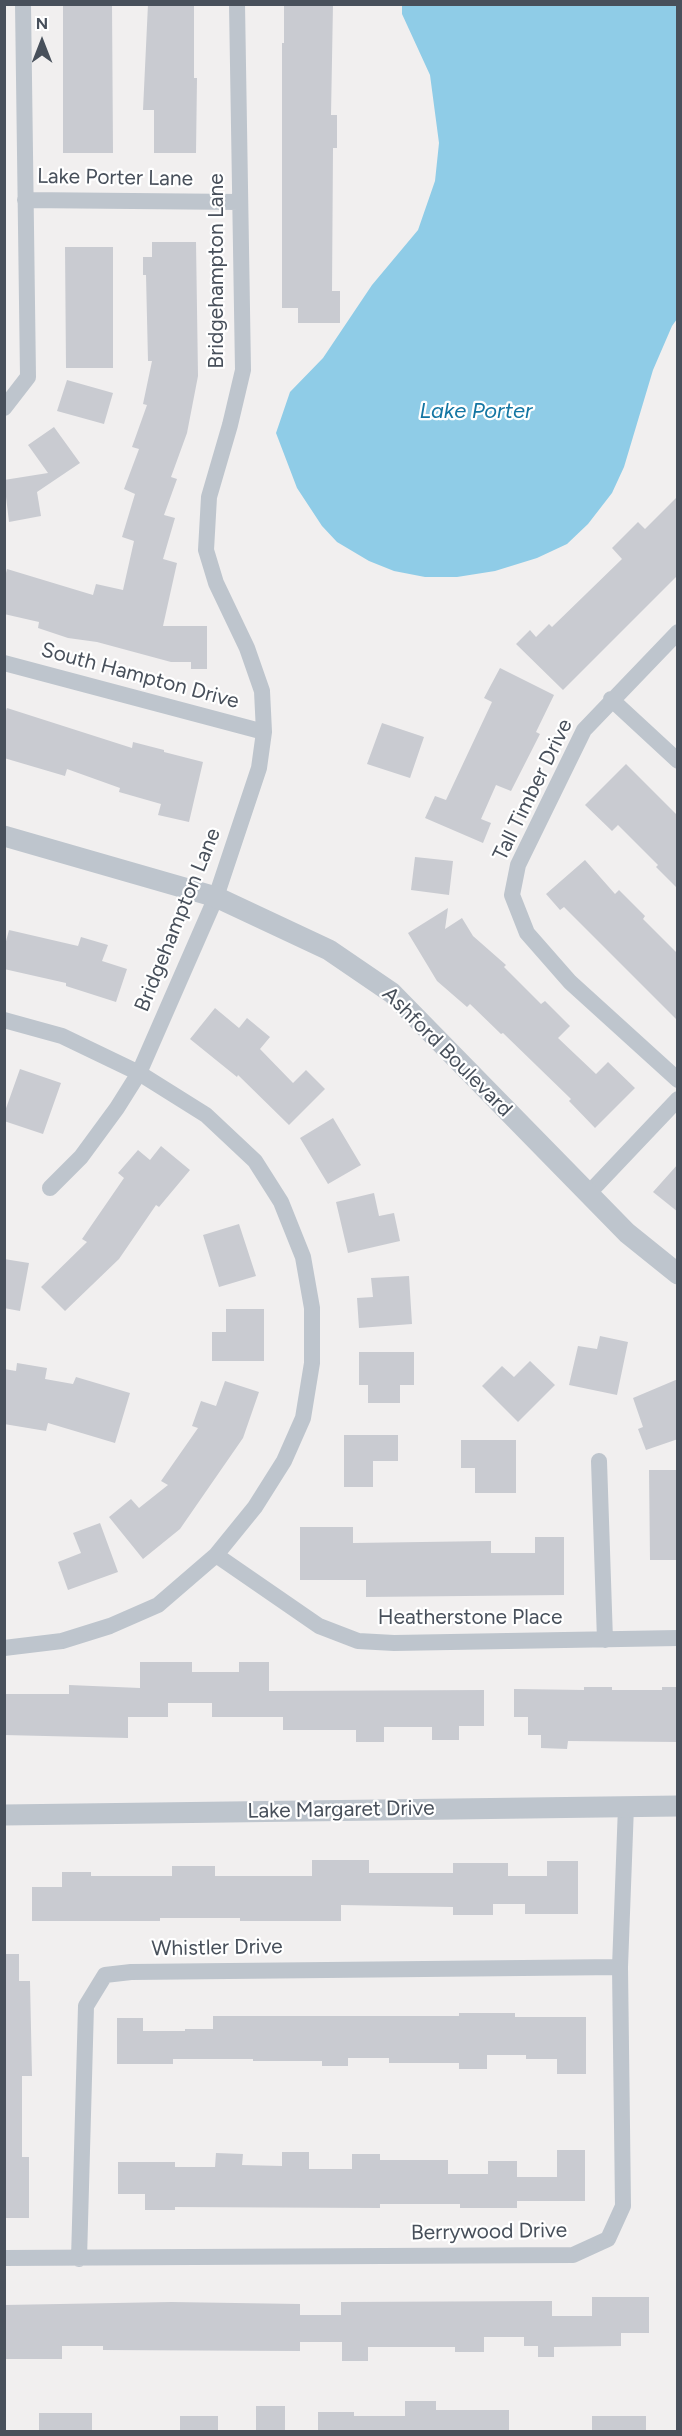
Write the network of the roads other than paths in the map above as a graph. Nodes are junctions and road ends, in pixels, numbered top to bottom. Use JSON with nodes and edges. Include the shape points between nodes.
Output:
{"nodes":[{"id":1,"x":23,"y":4,"type":"edge"},
{"id":2,"x":237,"y":4,"type":"edge"},
{"id":3,"x":26,"y":200,"type":"junction"},
{"id":4,"x":240,"y":202,"type":"junction"},
{"id":5,"x":4,"y":408,"type":"edge"},
{"id":6,"x":678,"y":632,"type":"edge"},
{"id":7,"x":4,"y":663,"type":"edge"},
{"id":8,"x":611,"y":699,"type":"junction"},
{"id":9,"x":264,"y":732,"type":"junction"},
{"id":10,"x":678,"y":761,"type":"edge"},
{"id":11,"x":4,"y":836,"type":"edge"},
{"id":12,"x":216,"y":897,"type":"junction"},
{"id":13,"x":4,"y":1020,"type":"edge"},
{"id":14,"x":139,"y":1072,"type":"junction"},
{"id":15,"x":678,"y":1080,"type":"edge"},
{"id":16,"x":678,"y":1099,"type":"edge"},
{"id":17,"x":50,"y":1188,"type":"dead end"},
{"id":18,"x":588,"y":1194,"type":"junction"},
{"id":19,"x":678,"y":1275,"type":"edge"},
{"id":20,"x":599,"y":1461,"type":"dead end"},
{"id":21,"x":216,"y":1555,"type":"junction"},
{"id":22,"x":678,"y":1638,"type":"edge"},
{"id":23,"x":604,"y":1640,"type":"junction"},
{"id":24,"x":4,"y":1648,"type":"edge"},
{"id":25,"x":626,"y":1806,"type":"junction"},
{"id":26,"x":678,"y":1806,"type":"edge"},
{"id":27,"x":4,"y":1815,"type":"edge"},
{"id":28,"x":620,"y":1967,"type":"junction"},
{"id":29,"x":4,"y":2259,"type":"edge"},
{"id":30,"x":79,"y":2259,"type":"junction"}],
"edges":[{"from":1,"to":3,"type":"street"},
{"from":2,"to":4,"type":"street","name":"Bridgehampton Lane"},
{"from":3,"to":4,"type":"street","name":"Lake Porter Lane"},
{"from":3,"to":5,"type":"street","via":[[28,377]]},
{"from":4,"to":9,"type":"street","name":"Bridgehampton Lane","via":[[243,370],[208,497],[206,550],[262,691]]},
{"from":6,"to":8,"type":"street","name":"Tall Timber Drive"},
{"from":7,"to":9,"type":"street","name":"South Hampton Drive"},
{"from":8,"to":10,"type":"street"},
{"from":8,"to":15,"type":"street","name":"Tall Timber Drive","via":[[584,729],[518,865],[512,895],[527,933],[570,982]]},
{"from":9,"to":12,"type":"street","name":"Bridgehampton Lane","via":[[259,768]]},
{"from":11,"to":12,"type":"street","name":"Ashford Boulevard"},
{"from":12,"to":14,"type":"street","name":"Bridgehampton Lane"},
{"from":12,"to":18,"type":"street","name":"Ashford Boulevard","via":[[329,950],[392,993]]},
{"from":13,"to":14,"type":"street","via":[[62,1036]]},
{"from":14,"to":17,"type":"street","name":"Bridgehampton Lane","via":[[81,1156]]},
{"from":14,"to":21,"type":"street","via":[[206,1116],[255,1161],[281,1202],[303,1257],[312,1308],[312,1363],[303,1418],[284,1461],[255,1507]]},
{"from":16,"to":18,"type":"street"},
{"from":18,"to":19,"type":"street","name":"Ashford Boulevard"},
{"from":20,"to":23,"type":"street"},
{"from":21,"to":23,"type":"street","name":"Heatherstone Place","via":[[320,1626],[358,1641]]},
{"from":21,"to":24,"type":"street","via":[[158,1605],[62,1641]]},
{"from":22,"to":23,"type":"street","name":"Heatherstone Place"},
{"from":25,"to":26,"type":"street","name":"Lake Margaret Drive"},
{"from":25,"to":27,"type":"street","name":"Lake Margaret Drive"},
{"from":25,"to":28,"type":"street","name":"Berrywood Drive"},
{"from":28,"to":30,"type":"street","name":"Whistler Drive","via":[[105,1975],[86,2006]]},
{"from":28,"to":30,"type":"street","name":"Berrywood Drive","via":[[623,2206],[608,2239],[573,2255]]},
{"from":29,"to":30,"type":"street","name":"Berrywood Drive"}]}
